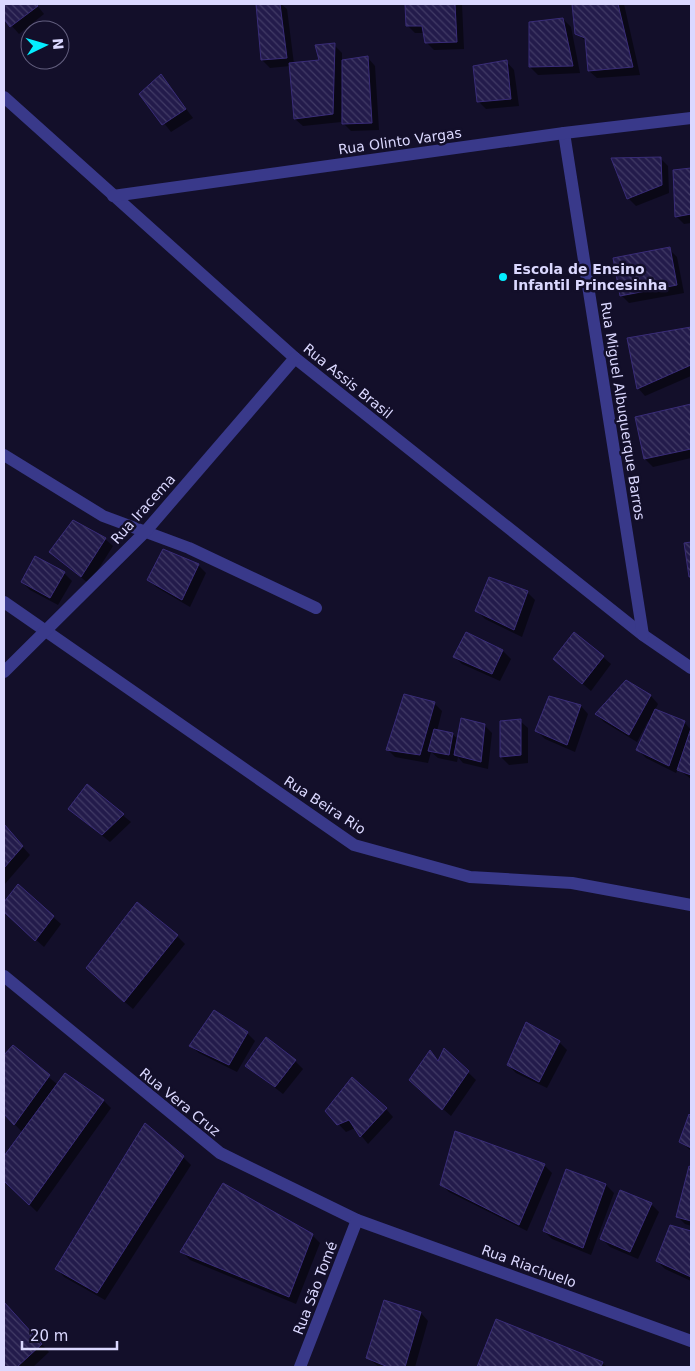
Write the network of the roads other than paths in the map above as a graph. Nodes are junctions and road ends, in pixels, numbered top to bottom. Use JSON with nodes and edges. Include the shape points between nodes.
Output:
{"nodes":[{"id":1,"x":4,"y":97,"type":"edge"},
{"id":2,"x":691,"y":118,"type":"edge"},
{"id":3,"x":564,"y":133,"type":"junction"},
{"id":4,"x":114,"y":196,"type":"junction"},
{"id":5,"x":295,"y":358,"type":"junction"},
{"id":6,"x":4,"y":455,"type":"edge"},
{"id":7,"x":144,"y":532,"type":"junction"},
{"id":8,"x":4,"y":602,"type":"edge"},
{"id":9,"x":316,"y":608,"type":"dead end"},
{"id":10,"x":45,"y":631,"type":"junction"},
{"id":11,"x":643,"y":635,"type":"junction"},
{"id":12,"x":691,"y":668,"type":"edge"},
{"id":13,"x":4,"y":672,"type":"edge"},
{"id":14,"x":691,"y":905,"type":"edge"},
{"id":15,"x":4,"y":976,"type":"edge"},
{"id":16,"x":358,"y":1220,"type":"junction"},
{"id":17,"x":691,"y":1341,"type":"edge"},
{"id":18,"x":300,"y":1367,"type":"edge"}],
"edges":[{"from":1,"to":4,"type":"street","name":"Rua Assis Brasil"},
{"from":2,"to":3,"type":"street","name":"Rua Olinto Vargas"},
{"from":3,"to":4,"type":"street","name":"Rua Olinto Vargas"},
{"from":3,"to":11,"type":"street","name":"Rua Miguel Albuquerque Barros"},
{"from":4,"to":5,"type":"street","name":"Rua Assis Brasil"},
{"from":5,"to":7,"type":"street","name":"Rua Iracema"},
{"from":5,"to":11,"type":"street","name":"Rua Assis Brasil"},
{"from":6,"to":7,"type":"street","via":[[103,516]]},
{"from":7,"to":9,"type":"street","via":[[190,548]]},
{"from":7,"to":10,"type":"street","name":"Rua Iracema"},
{"from":8,"to":10,"type":"street","name":"Rua Beira Rio"},
{"from":10,"to":13,"type":"street","name":"Rua Iracema"},
{"from":10,"to":14,"type":"street","name":"Rua Beira Rio","via":[[354,845],[470,877],[572,883]]},
{"from":11,"to":12,"type":"street","name":"Rua Assis Brasil"},
{"from":15,"to":16,"type":"street","name":"Rua Vera Cruz","via":[[220,1153]]},
{"from":16,"to":17,"type":"street","name":"Rua Riachuelo"},
{"from":16,"to":18,"type":"street","name":"Rua São Tomé"}]}
